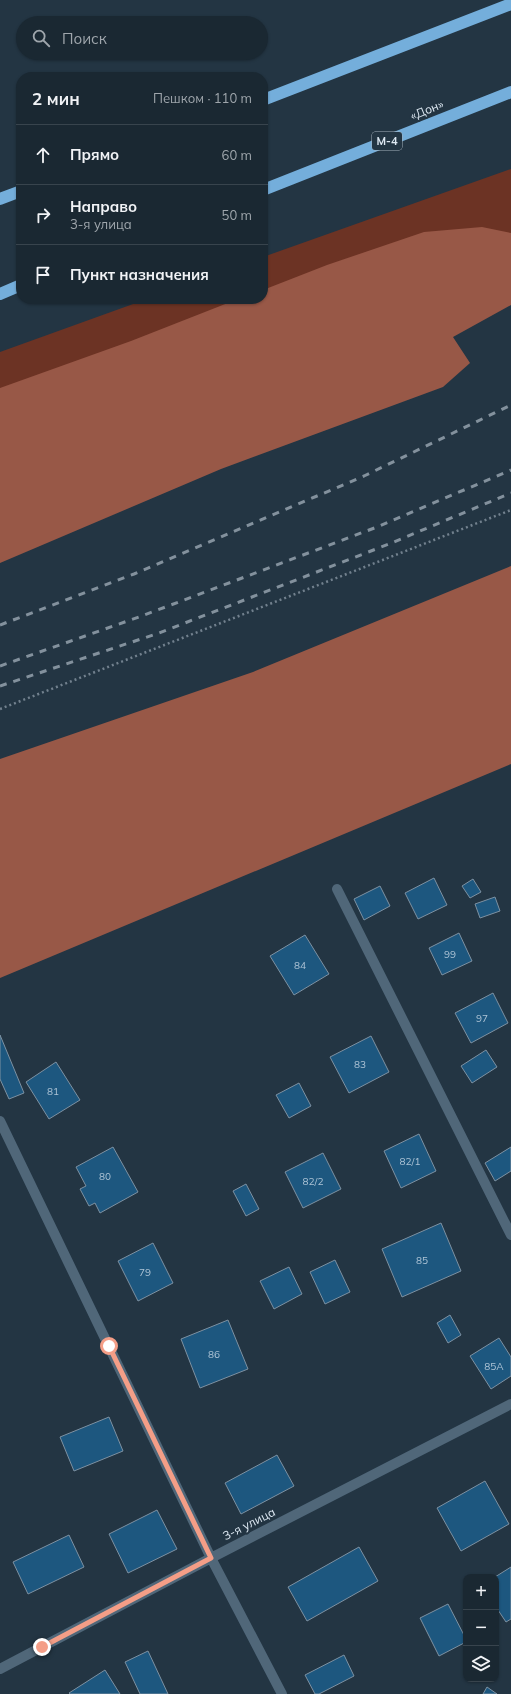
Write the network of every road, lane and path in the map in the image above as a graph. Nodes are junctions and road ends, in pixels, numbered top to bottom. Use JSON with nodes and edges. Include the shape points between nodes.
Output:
{"nodes":[{"id":1,"x":511,"y":4,"type":"edge"},
{"id":2,"x":511,"y":92,"type":"edge"},
{"id":3,"x":268,"y":98,"type":"edge"},
{"id":4,"x":268,"y":188,"type":"edge"},
{"id":5,"x":16,"y":193,"type":"edge"},
{"id":6,"x":0,"y":199,"type":"edge"},
{"id":7,"x":16,"y":287,"type":"edge"},
{"id":8,"x":0,"y":294,"type":"edge"},
{"id":9,"x":511,"y":510,"type":"edge"},
{"id":10,"x":0,"y":709,"type":"edge"},
{"id":11,"x":337,"y":889,"type":"dead end"},
{"id":12,"x":0,"y":1121,"type":"edge"},
{"id":13,"x":511,"y":1235,"type":"edge"},
{"id":14,"x":511,"y":1404,"type":"edge"},
{"id":15,"x":211,"y":1558,"type":"junction"},
{"id":16,"x":0,"y":1669,"type":"edge"},
{"id":17,"x":282,"y":1694,"type":"edge"}],
"edges":[{"from":1,"to":3,"type":"highway"},
{"from":2,"to":4,"type":"highway","name":"«Дон»","number":"М-4"},
{"from":5,"to":6,"type":"highway"},
{"from":7,"to":8,"type":"highway"},
{"from":9,"to":10,"type":"path"},
{"from":11,"to":13,"type":"lane"},
{"from":12,"to":15,"type":"lane"},
{"from":14,"to":15,"type":"lane","name":"3-я улица"},
{"from":15,"to":16,"type":"lane","name":"3-я улица"},
{"from":15,"to":17,"type":"lane"}]}
